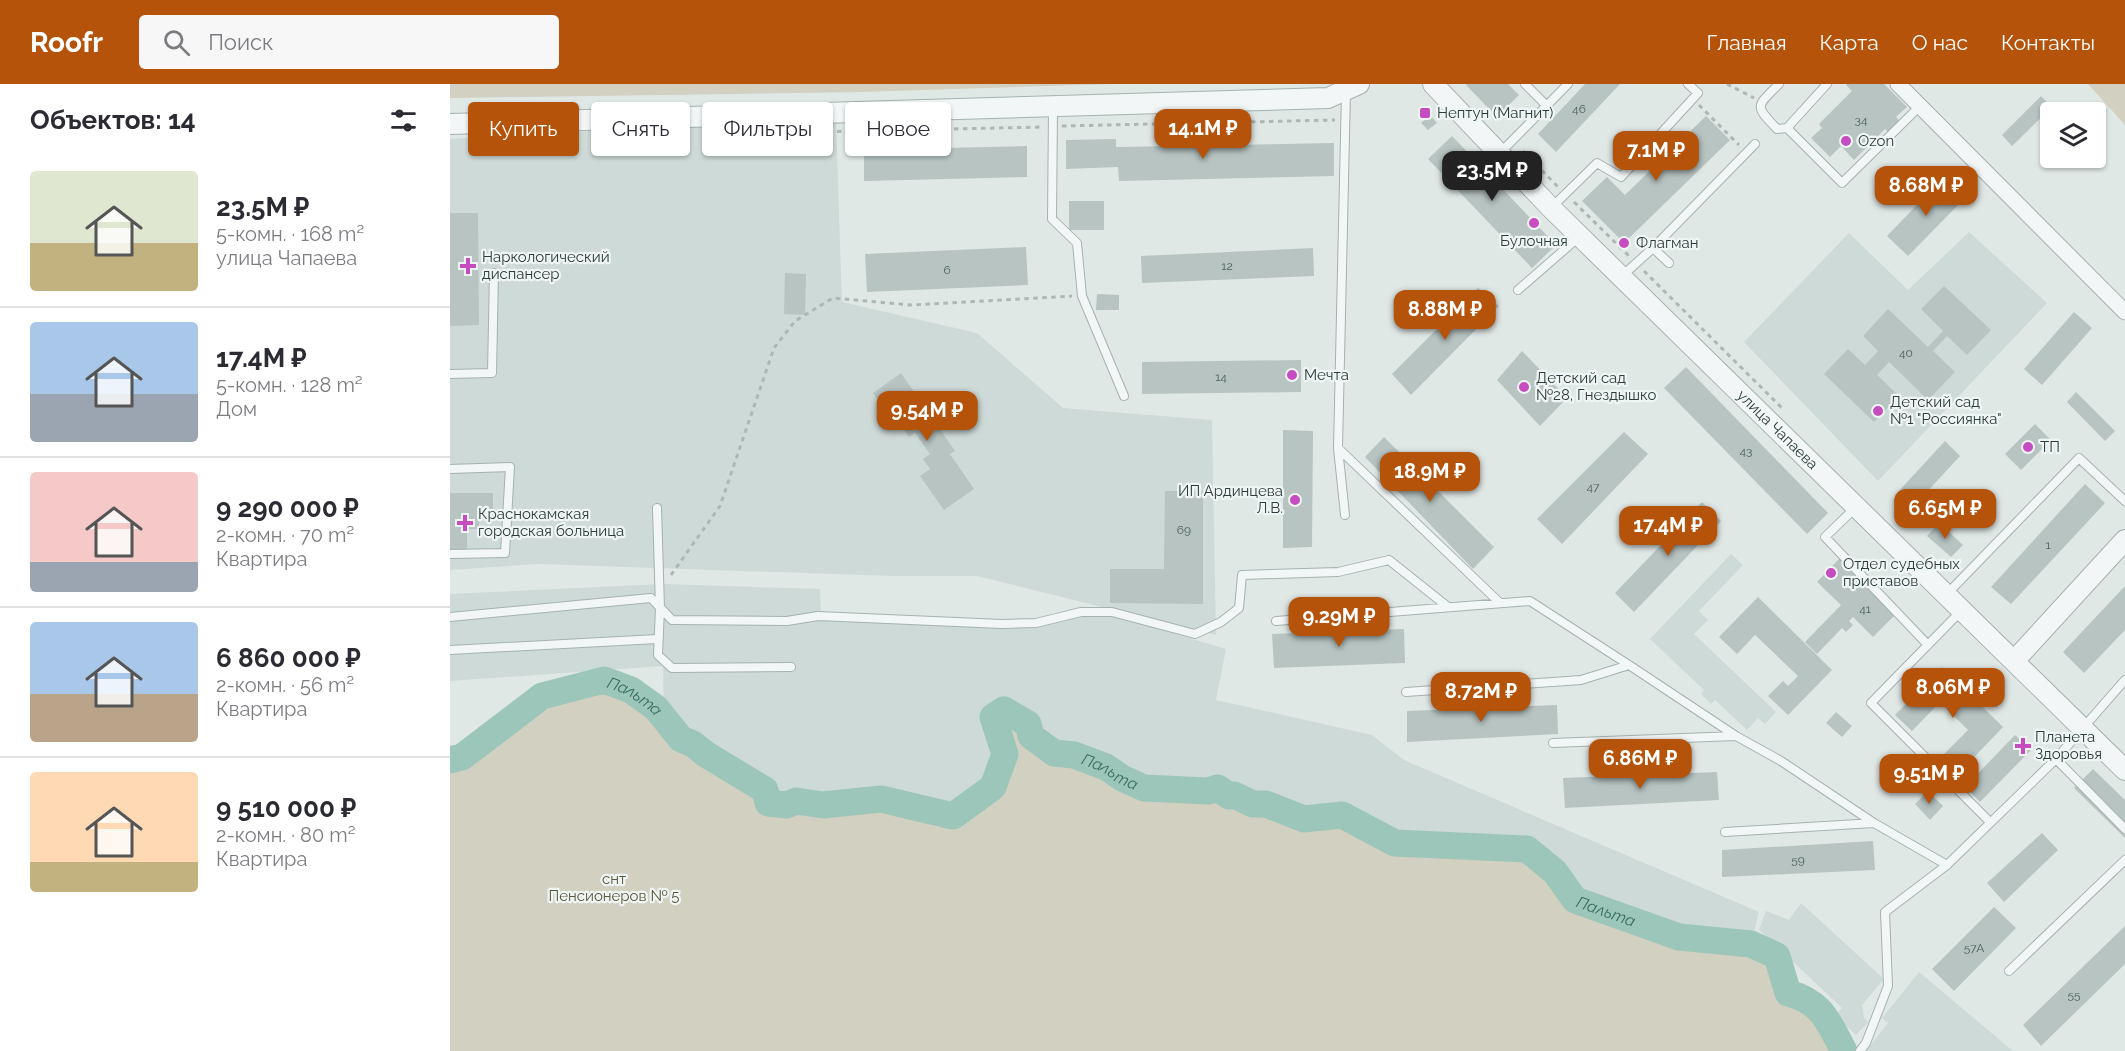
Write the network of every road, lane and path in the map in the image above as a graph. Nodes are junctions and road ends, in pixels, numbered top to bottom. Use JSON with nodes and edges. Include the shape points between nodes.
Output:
{"nodes":[{"id":1,"x":1433,"y":84,"type":"edge"},
{"id":2,"x":1525,"y":84,"type":"edge"},
{"id":3,"x":1568,"y":84,"type":"edge"},
{"id":4,"x":1688,"y":84,"type":"edge"},
{"id":5,"x":1727,"y":84,"type":"edge"},
{"id":6,"x":1779,"y":84,"type":"edge"},
{"id":7,"x":1827,"y":84,"type":"edge"},
{"id":8,"x":1898,"y":84,"type":"edge"},
{"id":9,"x":1352,"y":88,"type":"edge"},
{"id":10,"x":1693,"y":99,"type":"junction"},
{"id":11,"x":1761,"y":102,"type":"junction"},
{"id":12,"x":1053,"y":106,"type":"junction"},
{"id":13,"x":1547,"y":106,"type":"junction"},
{"id":14,"x":1920,"y":106,"type":"junction"},
{"id":15,"x":1345,"y":119,"type":"junction"},
{"id":16,"x":450,"y":124,"type":"edge"},
{"id":17,"x":1053,"y":126,"type":"junction"},
{"id":18,"x":1787,"y":128,"type":"junction"},
{"id":19,"x":833,"y":132,"type":"edge"},
{"id":20,"x":1755,"y":144,"type":"dead end"},
{"id":21,"x":1506,"y":147,"type":"junction"},
{"id":22,"x":1747,"y":152,"type":"junction"},
{"id":23,"x":1565,"y":194,"type":"junction"},
{"id":24,"x":1551,"y":208,"type":"junction"},
{"id":25,"x":1580,"y":237,"type":"junction"},
{"id":26,"x":1653,"y":248,"type":"junction"},
{"id":27,"x":1669,"y":263,"type":"dead end"},
{"id":28,"x":1636,"y":264,"type":"junction"},
{"id":29,"x":495,"y":273,"type":"dead end"},
{"id":30,"x":1622,"y":277,"type":"junction"},
{"id":31,"x":1518,"y":290,"type":"dead end"},
{"id":32,"x":1082,"y":296,"type":"junction"},
{"id":33,"x":2125,"y":312,"type":"edge"},
{"id":34,"x":450,"y":374,"type":"edge"},
{"id":35,"x":1124,"y":396,"type":"dead end"},
{"id":36,"x":1789,"y":415,"type":"dead end"},
{"id":37,"x":1338,"y":448,"type":"junction"},
{"id":38,"x":450,"y":469,"type":"edge"},
{"id":39,"x":2125,"y":501,"type":"edge"},
{"id":40,"x":1856,"y":507,"type":"junction"},
{"id":41,"x":657,"y":508,"type":"dead end"},
{"id":42,"x":1345,"y":515,"type":"dead end"},
{"id":43,"x":2125,"y":540,"type":"edge"},
{"id":44,"x":450,"y":554,"type":"edge"},
{"id":45,"x":660,"y":591,"type":"junction"},
{"id":46,"x":1946,"y":595,"type":"junction"},
{"id":47,"x":1500,"y":603,"type":"junction"},
{"id":48,"x":1448,"y":607,"type":"junction"},
{"id":49,"x":660,"y":608,"type":"junction"},
{"id":50,"x":1962,"y":610,"type":"junction"},
{"id":51,"x":450,"y":617,"type":"edge"},
{"id":52,"x":1276,"y":621,"type":"dead end"},
{"id":53,"x":657,"y":639,"type":"junction"},
{"id":54,"x":1928,"y":645,"type":"junction"},
{"id":55,"x":450,"y":650,"type":"edge"},
{"id":56,"x":2014,"y":661,"type":"junction"},
{"id":57,"x":1629,"y":665,"type":"junction"},
{"id":58,"x":791,"y":667,"type":"dead end"},
{"id":59,"x":2125,"y":680,"type":"edge"},
{"id":60,"x":1406,"y":692,"type":"dead end"},
{"id":61,"x":2083,"y":728,"type":"junction"},
{"id":62,"x":1736,"y":736,"type":"junction"},
{"id":63,"x":1554,"y":743,"type":"dead end"},
{"id":64,"x":2056,"y":759,"type":"junction"},
{"id":65,"x":2125,"y":770,"type":"edge"},
{"id":66,"x":1990,"y":822,"type":"junction"},
{"id":67,"x":1874,"y":823,"type":"junction"},
{"id":68,"x":2125,"y":829,"type":"edge"},
{"id":69,"x":1725,"y":832,"type":"dead end"},
{"id":70,"x":2125,"y":860,"type":"edge"},
{"id":71,"x":1947,"y":865,"type":"junction"},
{"id":72,"x":2009,"y":971,"type":"dead end"},
{"id":73,"x":1860,"y":1051,"type":"edge"}],
"edges":[{"from":1,"to":21,"type":"street","name":"улица Чапаева"},
{"from":2,"to":13,"type":"lane"},
{"from":3,"to":13,"type":"lane"},
{"from":4,"to":10,"type":"lane","via":[[1698,93]]},
{"from":5,"to":11,"type":"path"},
{"from":6,"to":11,"type":"lane"},
{"from":7,"to":18,"type":"lane"},
{"from":8,"to":14,"type":"street"},
{"from":9,"to":12,"type":"street","via":[[1328,98]]},
{"from":9,"to":15,"type":"lane"},
{"from":10,"to":22,"type":"path"},
{"from":10,"to":23,"type":"lane","via":[[1621,177],[1597,164]]},
{"from":11,"to":18,"type":"lane","via":[[1761,112],[1777,129]]},
{"from":12,"to":16,"type":"street"},
{"from":12,"to":17,"type":"lane"},
{"from":13,"to":21,"type":"lane"},
{"from":14,"to":18,"type":"lane","via":[[1842,183]]},
{"from":14,"to":33,"type":"street"},
{"from":15,"to":17,"type":"path"},
{"from":15,"to":37,"type":"lane"},
{"from":17,"to":19,"type":"path"},
{"from":17,"to":32,"type":"lane","via":[[1052,219],[1077,243]]},
{"from":20,"to":22,"type":"lane"},
{"from":21,"to":23,"type":"path"},
{"from":21,"to":24,"type":"street","name":"улица Чапаева"},
{"from":22,"to":26,"type":"lane"},
{"from":23,"to":24,"type":"lane"},
{"from":23,"to":28,"type":"path"},
{"from":24,"to":25,"type":"street","name":"улица Чапаева"},
{"from":25,"to":30,"type":"street","name":"улица Чапаева"},
{"from":25,"to":31,"type":"lane"},
{"from":26,"to":27,"type":"lane"},
{"from":26,"to":28,"type":"lane"},
{"from":28,"to":30,"type":"lane"},
{"from":28,"to":36,"type":"path"},
{"from":29,"to":34,"type":"lane","via":[[492,373]]},
{"from":30,"to":40,"type":"street","name":"улица Чапаева"},
{"from":32,"to":35,"type":"lane"},
{"from":32,"to":45,"type":"path","via":[[911,304],[833,298],[795,321],[774,348],[720,506]]},
{"from":37,"to":42,"type":"lane"},
{"from":37,"to":47,"type":"lane"},
{"from":38,"to":44,"type":"lane","via":[[510,467],[505,553]]},
{"from":39,"to":46,"type":"lane","via":[[2079,458]]},
{"from":40,"to":46,"type":"street","name":"улица Чапаева"},
{"from":40,"to":54,"type":"lane","via":[[1825,537]]},
{"from":41,"to":45,"type":"lane"},
{"from":43,"to":56,"type":"street"},
{"from":45,"to":49,"type":"lane"},
{"from":46,"to":50,"type":"street","name":"улица Чапаева"},
{"from":47,"to":48,"type":"lane"},
{"from":47,"to":57,"type":"lane","via":[[1530,601]]},
{"from":48,"to":49,"type":"lane","via":[[1389,560],[1338,572],[1242,575],[1239,608],[1195,634],[1112,612],[1081,612],[1036,623],[1002,624],[818,616],[787,621],[672,620]]},
{"from":48,"to":52,"type":"lane"},
{"from":49,"to":51,"type":"lane","via":[[651,598]]},
{"from":49,"to":53,"type":"lane"},
{"from":50,"to":54,"type":"lane"},
{"from":50,"to":56,"type":"street","name":"улица Чапаева"},
{"from":53,"to":55,"type":"lane"},
{"from":53,"to":58,"type":"lane","via":[[658,655],[672,668]]},
{"from":54,"to":66,"type":"lane","via":[[1871,703]]},
{"from":56,"to":61,"type":"street","name":"улица Чапаева"},
{"from":57,"to":60,"type":"lane","via":[[1581,680]]},
{"from":57,"to":62,"type":"lane"},
{"from":59,"to":61,"type":"lane"},
{"from":61,"to":64,"type":"lane"},
{"from":61,"to":65,"type":"street","name":"улица Чапаева"},
{"from":62,"to":63,"type":"lane"},
{"from":62,"to":67,"type":"lane"},
{"from":64,"to":66,"type":"lane"},
{"from":64,"to":68,"type":"lane"},
{"from":66,"to":71,"type":"lane"},
{"from":67,"to":69,"type":"lane"},
{"from":67,"to":71,"type":"lane"},
{"from":70,"to":72,"type":"lane"},
{"from":71,"to":73,"type":"lane","via":[[1885,912],[1888,986]]}]}
